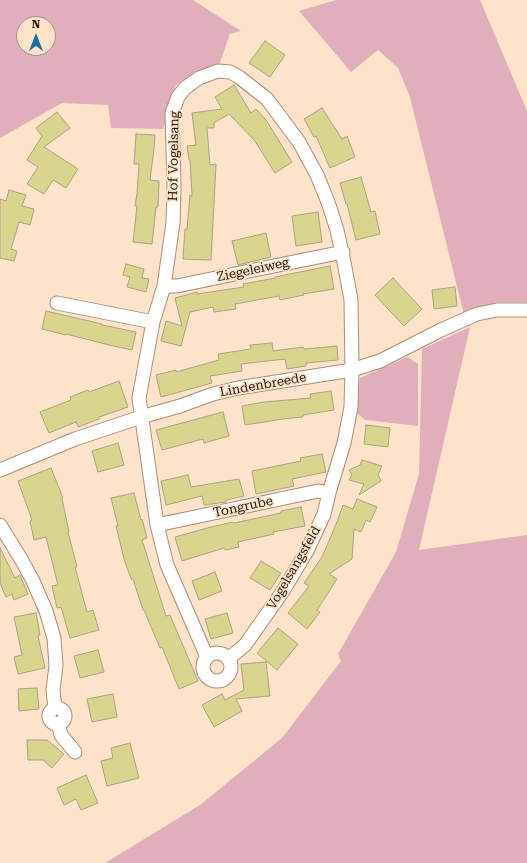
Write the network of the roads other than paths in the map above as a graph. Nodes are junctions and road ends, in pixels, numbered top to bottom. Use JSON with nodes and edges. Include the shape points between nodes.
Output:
{"nodes":[{"id":1,"x":343,"y":252,"type":"junction"},
{"id":2,"x":164,"y":286,"type":"junction"},
{"id":3,"x":57,"y":303,"type":"dead end"},
{"id":4,"x":527,"y":310,"type":"edge"},
{"id":5,"x":153,"y":322,"type":"junction"},
{"id":6,"x":352,"y":370,"type":"junction"},
{"id":7,"x":141,"y":417,"type":"junction"},
{"id":8,"x":0,"y":470,"type":"edge"},
{"id":9,"x":329,"y":493,"type":"junction"},
{"id":10,"x":0,"y":525,"type":"edge"},
{"id":11,"x":157,"y":525,"type":"junction"},
{"id":12,"x":207,"y":657,"type":"junction"},
{"id":13,"x":228,"y":659,"type":"junction"},
{"id":14,"x":74,"y":752,"type":"dead end"}],
"edges":[{"from":1,"to":2,"type":"street","name":"Ziegeleiweg","via":[[177,286]]},
{"from":1,"to":2,"type":"street","name":"Hof Vogelsang","via":[[328,202],[299,142],[267,99],[230,72],[218,72],[199,78],[185,88],[178,97],[172,113],[173,223]]},
{"from":1,"to":6,"type":"street","name":"Hof Vogelsang","via":[[351,300]]},
{"from":2,"to":5,"type":"street","name":"Hof Vogelsang"},
{"from":3,"to":5,"type":"street"},
{"from":4,"to":6,"type":"street","name":"Lindenbreede","via":[[497,310],[477,314],[380,361]]},
{"from":5,"to":7,"type":"street","name":"Hof Vogelsang","via":[[139,398]]},
{"from":6,"to":7,"type":"street","name":"Lindenbreede","via":[[238,388]]},
{"from":6,"to":9,"type":"street","name":"Vogelsangsfeld","via":[[351,407],[344,443]]},
{"from":7,"to":8,"type":"street","name":"Lindenbreede","via":[[75,439]]},
{"from":7,"to":11,"type":"street"},
{"from":9,"to":11,"type":"street","name":"Tongrube","via":[[318,491]]},
{"from":9,"to":13,"type":"street","name":"Vogelsangsfeld","via":[[324,514],[307,551],[283,591],[245,645]]},
{"from":10,"to":14,"type":"street","via":[[33,581],[46,611],[54,638],[55,708],[65,714],[65,719],[58,723],[61,734]]},
{"from":11,"to":12,"type":"street","via":[[168,565]]},
{"from":12,"to":13,"type":"street","via":[[216,653]]},
{"from":12,"to":13,"type":"street","via":[[203,665],[204,674],[215,682],[228,676],[231,668]]}]}
